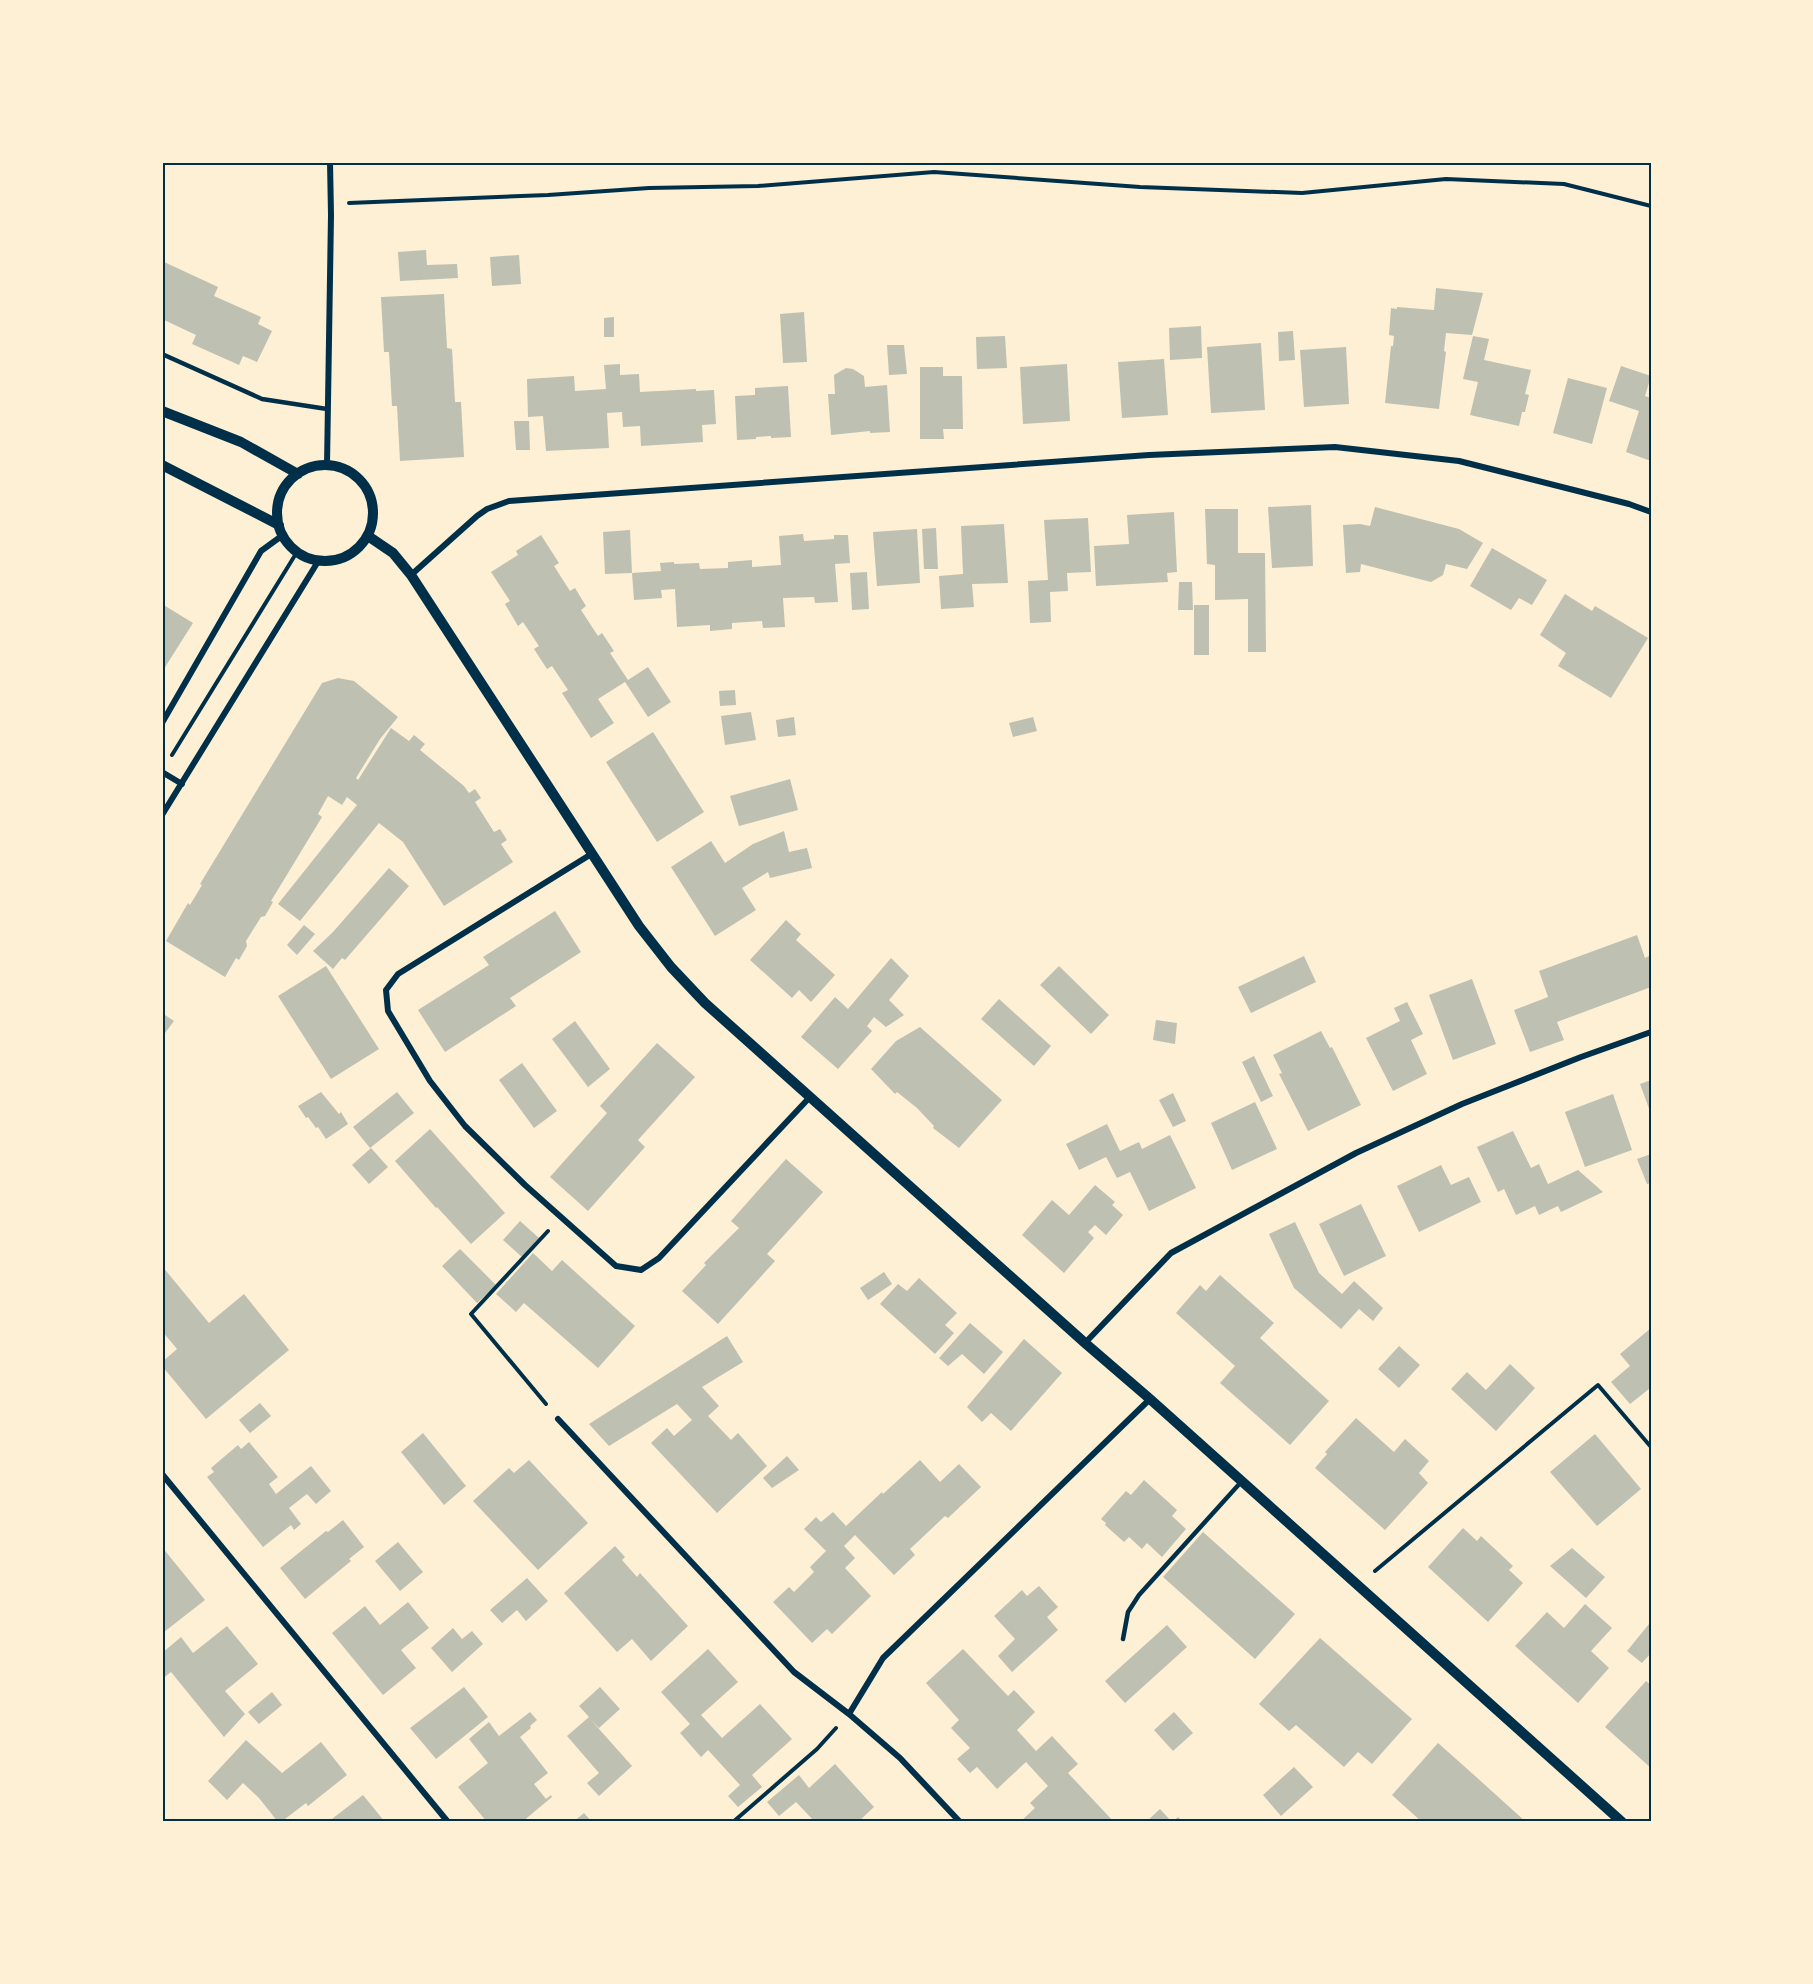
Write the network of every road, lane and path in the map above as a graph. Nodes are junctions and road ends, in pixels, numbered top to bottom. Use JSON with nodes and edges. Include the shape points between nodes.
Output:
{"nodes":[{"id":1,"x":330,"y":162,"type":"edge"},
{"id":2,"x":331,"y":204,"type":"junction"},
{"id":3,"x":1651,"y":206,"type":"edge"},
{"id":4,"x":162,"y":354,"type":"edge"},
{"id":5,"x":327,"y":409,"type":"junction"},
{"id":6,"x":162,"y":411,"type":"edge"},
{"id":7,"x":162,"y":465,"type":"edge"},
{"id":8,"x":327,"y":465,"type":"junction"},
{"id":9,"x":298,"y":474,"type":"junction"},
{"id":10,"x":1651,"y":512,"type":"edge"},
{"id":11,"x":281,"y":530,"type":"junction"},
{"id":12,"x":368,"y":536,"type":"junction"},
{"id":13,"x":297,"y":551,"type":"junction"},
{"id":14,"x":319,"y":560,"type":"junction"},
{"id":15,"x":411,"y":575,"type":"junction"},
{"id":16,"x":162,"y":723,"type":"edge"},
{"id":17,"x":168,"y":761,"type":"dead end"},
{"id":18,"x":162,"y":772,"type":"edge"},
{"id":19,"x":182,"y":784,"type":"junction"},
{"id":20,"x":162,"y":815,"type":"edge"},
{"id":21,"x":593,"y":853,"type":"junction"},
{"id":22,"x":1651,"y":1032,"type":"edge"},
{"id":23,"x":810,"y":1097,"type":"junction"},
{"id":24,"x":561,"y":1218,"type":"junction"},
{"id":25,"x":1085,"y":1343,"type":"junction"},
{"id":26,"x":1150,"y":1399,"type":"junction"},
{"id":27,"x":558,"y":1419,"type":"joint"},
{"id":28,"x":1651,"y":1447,"type":"edge"},
{"id":29,"x":162,"y":1474,"type":"edge"},
{"id":30,"x":1242,"y":1481,"type":"junction"},
{"id":31,"x":1358,"y":1584,"type":"junction"},
{"id":32,"x":1123,"y":1639,"type":"dead end"},
{"id":33,"x":849,"y":1714,"type":"junction"},
{"id":34,"x":448,"y":1822,"type":"edge"},
{"id":35,"x":733,"y":1822,"type":"edge"},
{"id":36,"x":960,"y":1822,"type":"edge"},
{"id":37,"x":1622,"y":1822,"type":"edge"}],
"edges":[{"from":1,"to":2,"type":"street"},
{"from":2,"to":3,"type":"path","via":[[758,186],[934,172],[1140,187],[1302,193],[1446,179],[1564,184]]},
{"from":2,"to":5,"type":"street"},
{"from":4,"to":5,"type":"lane","via":[[262,399]]},
{"from":5,"to":8,"type":"street"},
{"from":6,"to":9,"type":"street","via":[[241,442]]},
{"from":7,"to":11,"type":"street"},
{"from":8,"to":9,"type":"street"},
{"from":8,"to":12,"type":"street","via":[[346,469],[367,489],[373,517]]},
{"from":9,"to":11,"type":"street","via":[[281,494]]},
{"from":10,"to":15,"type":"street","via":[[1459,461],[1335,447],[1149,455],[509,501],[477,516]]},
{"from":11,"to":13,"type":"street"},
{"from":11,"to":16,"type":"street","via":[[261,552]]},
{"from":12,"to":14,"type":"street","via":[[348,555]]},
{"from":12,"to":15,"type":"street","via":[[393,553]]},
{"from":13,"to":14,"type":"street"},
{"from":13,"to":17,"type":"path"},
{"from":14,"to":19,"type":"street"},
{"from":15,"to":21,"type":"street"},
{"from":18,"to":19,"type":"street"},
{"from":19,"to":20,"type":"street"},
{"from":21,"to":23,"type":"street","via":[[639,926],[671,967],[705,1003]]},
{"from":21,"to":24,"type":"street","via":[[398,974],[386,990],[388,1011],[429,1081],[465,1126]]},
{"from":22,"to":25,"type":"street","via":[[1462,1104],[1356,1154],[1171,1253]]},
{"from":23,"to":24,"type":"street","via":[[659,1258],[640,1269],[616,1266]]},
{"from":23,"to":25,"type":"street"},
{"from":24,"to":27,"type":"path","via":[[471,1314]]},
{"from":25,"to":26,"type":"street"},
{"from":26,"to":30,"type":"street"},
{"from":26,"to":33,"type":"street","via":[[883,1658]]},
{"from":27,"to":33,"type":"street","via":[[794,1672]]},
{"from":28,"to":31,"type":"path","via":[[1598,1385]]},
{"from":29,"to":34,"type":"street"},
{"from":30,"to":31,"type":"street"},
{"from":30,"to":32,"type":"lane","via":[[1139,1595],[1128,1612]]},
{"from":31,"to":37,"type":"street"},
{"from":33,"to":35,"type":"path","via":[[817,1749]]},
{"from":33,"to":36,"type":"street","via":[[900,1758]]}]}
